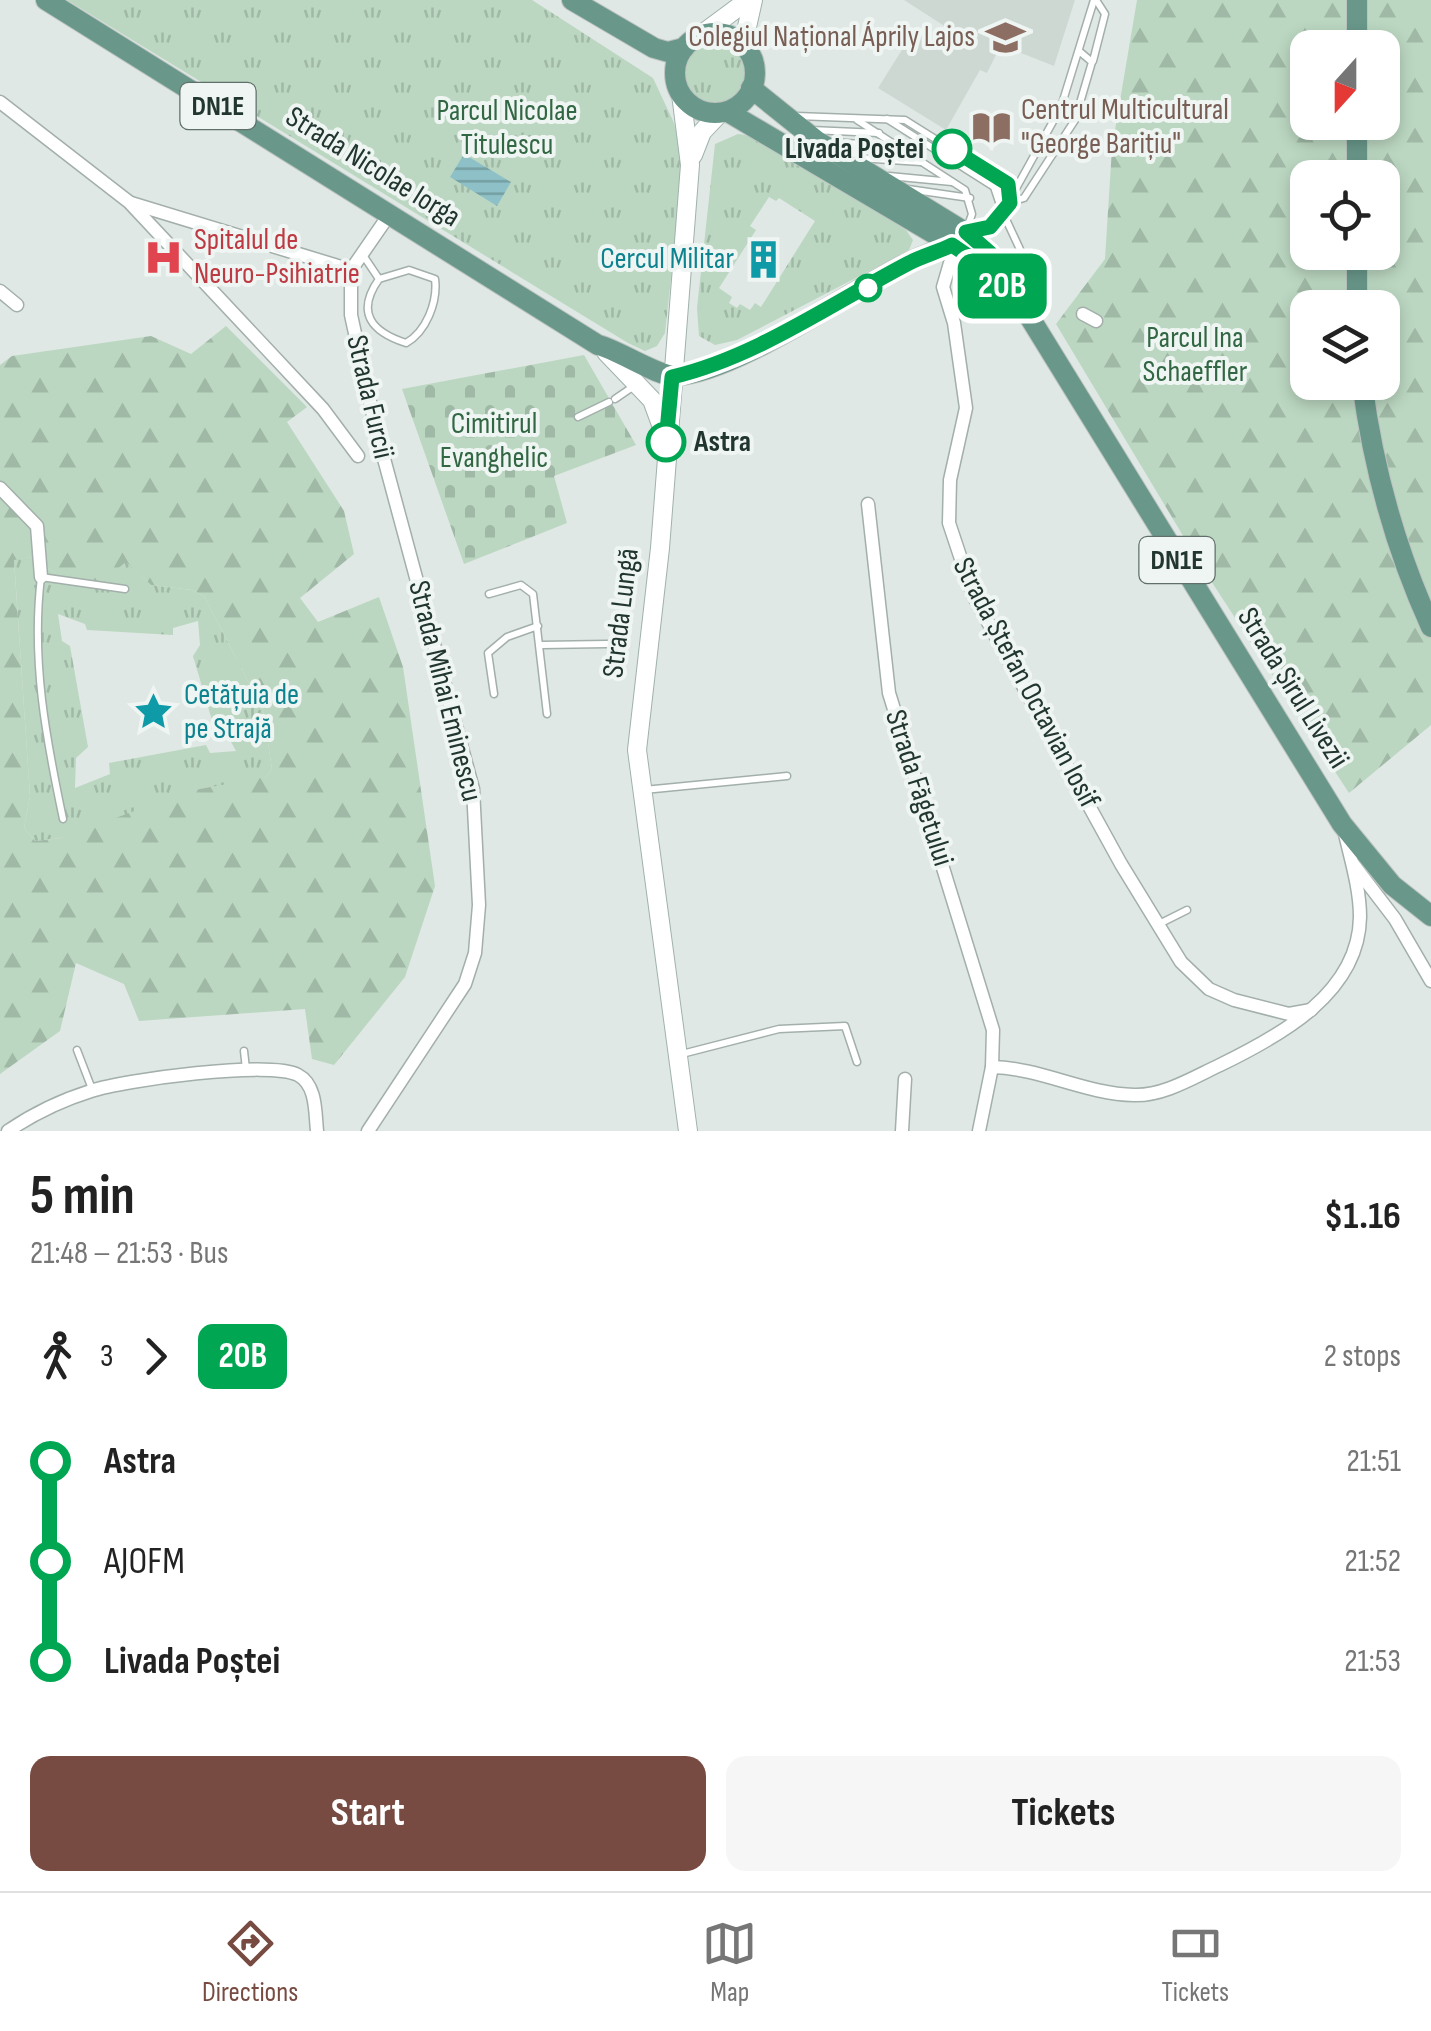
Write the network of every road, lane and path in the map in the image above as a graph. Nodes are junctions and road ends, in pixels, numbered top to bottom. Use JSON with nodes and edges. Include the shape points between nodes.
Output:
{"nodes":[{"id":1,"x":46,"y":0,"type":"edge"},
{"id":2,"x":572,"y":0,"type":"edge"},
{"id":3,"x":750,"y":0,"type":"edge"},
{"id":4,"x":1095,"y":0,"type":"edge"},
{"id":5,"x":1357,"y":0,"type":"edge"},
{"id":6,"x":1357,"y":30,"type":"edge"},
{"id":7,"x":691,"y":43,"type":"junction"},
{"id":8,"x":1078,"y":51,"type":"junction"},
{"id":9,"x":748,"y":52,"type":"junction"},
{"id":10,"x":1092,"y":62,"type":"junction"},
{"id":11,"x":752,"y":88,"type":"junction"},
{"id":12,"x":681,"y":94,"type":"junction"},
{"id":13,"x":0,"y":102,"type":"edge"},
{"id":14,"x":724,"y":113,"type":"junction"},
{"id":15,"x":886,"y":119,"type":"junction"},
{"id":16,"x":857,"y":120,"type":"junction"},
{"id":17,"x":800,"y":129,"type":"junction"},
{"id":18,"x":880,"y":133,"type":"junction"},
{"id":19,"x":902,"y":147,"type":"junction"},
{"id":20,"x":842,"y":158,"type":"junction"},
{"id":21,"x":925,"y":162,"type":"junction"},
{"id":22,"x":690,"y":165,"type":"junction"},
{"id":23,"x":868,"y":174,"type":"junction"},
{"id":24,"x":955,"y":182,"type":"junction"},
{"id":25,"x":887,"y":186,"type":"junction"},
{"id":26,"x":970,"y":198,"type":"junction"},
{"id":27,"x":129,"y":202,"type":"junction"},
{"id":28,"x":1010,"y":203,"type":"junction"},
{"id":29,"x":391,"y":212,"type":"junction"},
{"id":30,"x":1001,"y":217,"type":"junction"},
{"id":31,"x":929,"y":221,"type":"junction"},
{"id":32,"x":961,"y":243,"type":"junction"},
{"id":33,"x":362,"y":254,"type":"junction"},
{"id":34,"x":911,"y":262,"type":"junction"},
{"id":35,"x":351,"y":270,"type":"junction"},
{"id":36,"x":1031,"y":274,"type":"dead end"},
{"id":37,"x":378,"y":279,"type":"junction"},
{"id":38,"x":0,"y":291,"type":"edge"},
{"id":39,"x":17,"y":305,"type":"dead end"},
{"id":40,"x":1083,"y":314,"type":"dead end"},
{"id":41,"x":1096,"y":321,"type":"dead end"},
{"id":42,"x":598,"y":345,"type":"junction"},
{"id":43,"x":672,"y":377,"type":"junction"},
{"id":44,"x":638,"y":382,"type":"junction"},
{"id":45,"x":1364,"y":400,"type":"edge"},
{"id":46,"x":578,"y":416,"type":"dead end"},
{"id":47,"x":667,"y":440,"type":"junction"},
{"id":48,"x":358,"y":456,"type":"dead end"},
{"id":49,"x":0,"y":488,"type":"edge"},
{"id":50,"x":868,"y":504,"type":"dead end"},
{"id":51,"x":402,"y":522,"type":"joint"},
{"id":52,"x":42,"y":577,"type":"junction"},
{"id":53,"x":126,"y":589,"type":"dead end"},
{"id":54,"x":489,"y":594,"type":"dead end"},
{"id":55,"x":538,"y":626,"type":"junction"},
{"id":56,"x":1431,"y":627,"type":"edge"},
{"id":57,"x":607,"y":644,"type":"dead end"},
{"id":58,"x":541,"y":645,"type":"junction"},
{"id":59,"x":494,"y":694,"type":"dead end"},
{"id":60,"x":548,"y":714,"type":"dead end"},
{"id":61,"x":787,"y":776,"type":"dead end"},
{"id":62,"x":640,"y":790,"type":"junction"},
{"id":63,"x":63,"y":819,"type":"dead end"},
{"id":64,"x":1359,"y":859,"type":"junction"},
{"id":65,"x":1187,"y":910,"type":"dead end"},
{"id":66,"x":1431,"y":916,"type":"edge"},
{"id":67,"x":1157,"y":925,"type":"junction"},
{"id":68,"x":1431,"y":980,"type":"edge"},
{"id":69,"x":1310,"y":1010,"type":"junction"},
{"id":70,"x":77,"y":1050,"type":"dead end"},
{"id":71,"x":244,"y":1051,"type":"dead end"},
{"id":72,"x":677,"y":1055,"type":"junction"},
{"id":73,"x":857,"y":1062,"type":"dead end"},
{"id":74,"x":992,"y":1067,"type":"junction"},
{"id":75,"x":246,"y":1070,"type":"junction"},
{"id":76,"x":904,"y":1079,"type":"dead end"},
{"id":77,"x":92,"y":1090,"type":"junction"},
{"id":78,"x":685,"y":1128,"type":"edge"},
{"id":79,"x":8,"y":1131,"type":"edge"},
{"id":80,"x":317,"y":1131,"type":"edge"},
{"id":81,"x":368,"y":1131,"type":"edge"},
{"id":82,"x":902,"y":1131,"type":"edge"},
{"id":83,"x":978,"y":1131,"type":"edge"}],
"edges":[{"from":1,"to":29,"type":"main road","name":"Strada Nicolae Iorga","number":"DN1E"},
{"from":2,"to":7,"type":"main road","via":[[654,48],[668,52]]},
{"from":3,"to":7,"type":"main road"},
{"from":3,"to":9,"type":"main road"},
{"from":4,"to":8,"type":"lane"},
{"from":4,"to":10,"type":"lane","via":[[1105,14]]},
{"from":5,"to":6,"type":"main road"},
{"from":7,"to":9,"type":"main road","via":[[731,37]]},
{"from":7,"to":12,"type":"main road","via":[[675,70]]},
{"from":8,"to":10,"type":"lane"},
{"from":8,"to":28,"type":"lane","via":[[1052,126]]},
{"from":9,"to":11,"type":"main road"},
{"from":10,"to":28,"type":"lane","via":[[1074,120],[1024,198]]},
{"from":11,"to":14,"type":"main road"},
{"from":11,"to":17,"type":"main road","number":"DN1E"},
{"from":12,"to":14,"type":"main road","number":"DN1E","via":[[698,109]]},
{"from":12,"to":22,"type":"main road"},
{"from":13,"to":27,"type":"street"},
{"from":14,"to":22,"type":"main road","via":[[697,141]]},
{"from":14,"to":31,"type":"main road","number":"DN1E"},
{"from":15,"to":16,"type":"lane"},
{"from":15,"to":28,"type":"lane","via":[[905,120],[1008,184]]},
{"from":15,"to":30,"type":"lane","via":[[994,187]]},
{"from":16,"to":17,"type":"lane"},
{"from":16,"to":18,"type":"lane"},
{"from":17,"to":18,"type":"lane"},
{"from":17,"to":19,"type":"lane"},
{"from":17,"to":20,"type":"main road","number":"DN1E"},
{"from":18,"to":19,"type":"lane"},
{"from":19,"to":21,"type":"lane"},
{"from":20,"to":21,"type":"lane"},
{"from":20,"to":23,"type":"main road","number":"DN1E"},
{"from":21,"to":24,"type":"lane"},
{"from":22,"to":43,"type":"main road","name":"Strada Lungă"},
{"from":23,"to":24,"type":"lane"},
{"from":23,"to":25,"type":"main road","number":"DN1E"},
{"from":24,"to":26,"type":"lane"},
{"from":25,"to":26,"type":"lane"},
{"from":25,"to":31,"type":"main road","number":"DN1E"},
{"from":26,"to":32,"type":"lane","via":[[971,224]]},
{"from":27,"to":35,"type":"street"},
{"from":27,"to":48,"type":"street","via":[[323,409]]},
{"from":28,"to":30,"type":"lane"},
{"from":29,"to":33,"type":"street"},
{"from":29,"to":42,"type":"main road","name":"Strada Nicolae Iorga","number":"DN1E"},
{"from":30,"to":32,"type":"lane"},
{"from":30,"to":36,"type":"lane"},
{"from":31,"to":32,"type":"main road","number":"DN1E"},
{"from":31,"to":34,"type":"main road"},
{"from":32,"to":34,"type":"main road"},
{"from":32,"to":64,"type":"main road","name":"Strada Șirul Livezii","number":"DN1E","via":[[990,253]]},
{"from":32,"to":67,"type":"street","name":"Strada Ștefan Octavian Iosif","via":[[943,280],[965,388],[948,496],[954,545],[1033,709]]},
{"from":33,"to":35,"type":"street"},
{"from":33,"to":37,"type":"lane"},
{"from":34,"to":43,"type":"main road","via":[[751,348]]},
{"from":35,"to":51,"type":"street","name":"Strada Furcii","via":[[351,315]]},
{"from":37,"to":37,"type":"lane","via":[[366,302],[371,326],[406,343],[420,332],[435,298],[435,279],[409,270]]},
{"from":38,"to":39,"type":"street"},
{"from":40,"to":41,"type":"street"},
{"from":42,"to":43,"type":"main road","name":"Strada Nicolae Iorga","number":"DN1E"},
{"from":42,"to":44,"type":"main road"},
{"from":43,"to":47,"type":"main road","name":"Strada Lungă"},
{"from":44,"to":46,"type":"lane"},
{"from":44,"to":47,"type":"main road"},
{"from":45,"to":56,"type":"main road","via":[[1389,517]]},
{"from":47,"to":62,"type":"main road","name":"Strada Lungă","via":[[643,645]]},
{"from":49,"to":52,"type":"street","via":[[36,526]]},
{"from":50,"to":74,"type":"street","name":"Strada Făgetului","via":[[889,693],[988,1007]]},
{"from":51,"to":81,"type":"street","name":"Strada Mihai Eminescu","via":[[473,789],[478,905],[465,984]]},
{"from":52,"to":53,"type":"lane"},
{"from":52,"to":63,"type":"lane","via":[[36,622],[41,716]]},
{"from":54,"to":55,"type":"lane","via":[[528,587]]},
{"from":55,"to":58,"type":"lane"},
{"from":55,"to":59,"type":"lane","via":[[507,637],[488,653]]},
{"from":57,"to":58,"type":"lane"},
{"from":58,"to":60,"type":"lane"},
{"from":61,"to":62,"type":"lane"},
{"from":62,"to":72,"type":"main road","name":"Strada Lungă"},
{"from":64,"to":66,"type":"main road","number":"DN1E"},
{"from":64,"to":68,"type":"street"},
{"from":64,"to":69,"type":"street","via":[[1358,935],[1336,984]]},
{"from":65,"to":67,"type":"lane"},
{"from":67,"to":69,"type":"street","name":"Strada Ștefan Octavian Iosif","via":[[1180,962],[1210,989],[1260,1008]]},
{"from":69,"to":74,"type":"street","via":[[1250,1050],[1153,1094]]},
{"from":70,"to":77,"type":"lane"},
{"from":71,"to":75,"type":"lane"},
{"from":72,"to":73,"type":"lane","via":[[779,1029],[845,1026]]},
{"from":72,"to":78,"type":"main road","name":"Strada Lungă"},
{"from":74,"to":83,"type":"street","name":"Strada Făgetului"},
{"from":75,"to":77,"type":"street"},
{"from":75,"to":80,"type":"street","via":[[301,1076],[314,1100]]},
{"from":76,"to":82,"type":"street"},
{"from":77,"to":79,"type":"street"}]}
